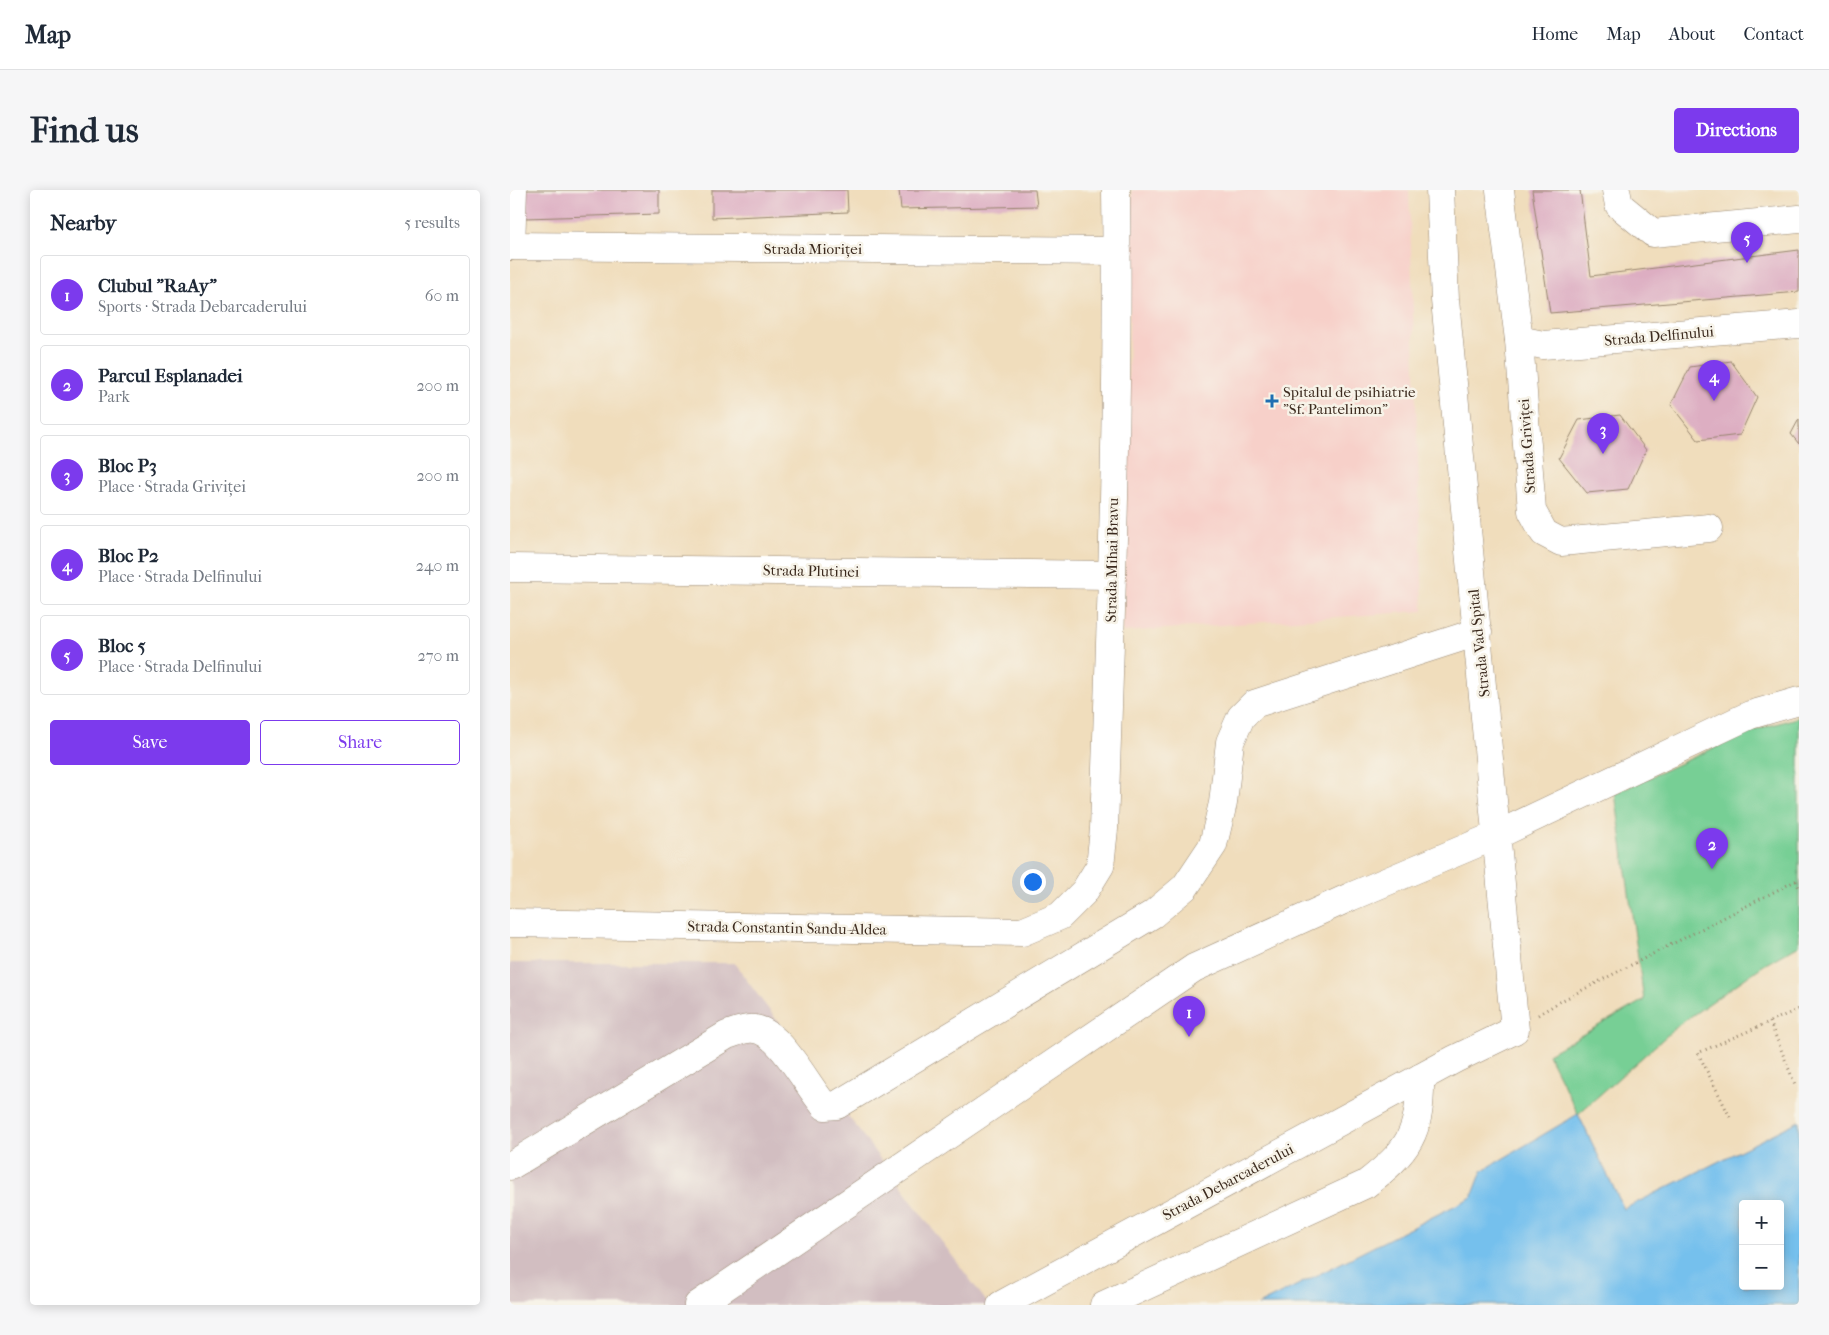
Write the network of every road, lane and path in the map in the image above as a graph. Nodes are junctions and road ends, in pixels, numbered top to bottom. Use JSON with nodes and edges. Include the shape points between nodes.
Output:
{"nodes":[{"id":1,"x":513,"y":190,"type":"edge"},
{"id":2,"x":1116,"y":190,"type":"edge"},
{"id":3,"x":1440,"y":190,"type":"edge"},
{"id":4,"x":1500,"y":190,"type":"edge"},
{"id":5,"x":1616,"y":190,"type":"edge"},
{"id":6,"x":1799,"y":219,"type":"edge"},
{"id":7,"x":510,"y":246,"type":"edge"},
{"id":8,"x":1117,"y":251,"type":"junction"},
{"id":9,"x":1799,"y":324,"type":"edge"},
{"id":10,"x":1519,"y":340,"type":"junction"},
{"id":11,"x":1709,"y":528,"type":"dead end"},
{"id":12,"x":510,"y":568,"type":"edge"},
{"id":13,"x":1112,"y":575,"type":"junction"},
{"id":14,"x":1478,"y":632,"type":"junction"},
{"id":15,"x":1799,"y":701,"type":"edge"},
{"id":16,"x":1497,"y":835,"type":"junction"},
{"id":17,"x":1798,"y":880,"type":"edge"},
{"id":18,"x":1799,"y":888,"type":"edge"},
{"id":19,"x":1060,"y":916,"type":"joint"},
{"id":20,"x":510,"y":923,"type":"edge"},
{"id":21,"x":1799,"y":1009,"type":"edge"},
{"id":22,"x":1770,"y":1022,"type":"junction"},
{"id":23,"x":1515,"y":1030,"type":"junction"},
{"id":24,"x":1420,"y":1078,"type":"junction"},
{"id":25,"x":1796,"y":1087,"type":"dead end"},
{"id":26,"x":1730,"y":1117,"type":"dead end"},
{"id":27,"x":510,"y":1166,"type":"edge"},
{"id":28,"x":698,"y":1305,"type":"edge"},
{"id":29,"x":1000,"y":1305,"type":"edge"},
{"id":30,"x":1104,"y":1305,"type":"edge"}],
"edges":[{"from":1,"to":7,"type":"street"},
{"from":2,"to":8,"type":"street","name":"Strada Mihai Bravu"},
{"from":3,"to":14,"type":"street","name":"Strada Vad Spital","via":[[1445,300]]},
{"from":4,"to":10,"type":"street","name":"Strada Griviței"},
{"from":5,"to":6,"type":"street","via":[[1620,205],[1653,233]]},
{"from":7,"to":8,"type":"street","name":"Strada Mioriței"},
{"from":8,"to":13,"type":"street","name":"Strada Mihai Bravu"},
{"from":9,"to":10,"type":"street","name":"Strada Delfinului","via":[[1543,345]]},
{"from":10,"to":11,"type":"street","name":"Strada Griviței","via":[[1532,511],[1544,533],[1561,542]]},
{"from":12,"to":13,"type":"street","name":"Strada Plutinei"},
{"from":13,"to":19,"type":"street","name":"Strada Mihai Bravu","via":[[1100,866],[1084,892]]},
{"from":14,"to":16,"type":"street","name":"Strada Vad Spital"},
{"from":14,"to":27,"type":"street","via":[[1254,704],[1241,717],[1230,742],[1223,804],[1213,845],[1184,887],[1153,914],[837,1105],[825,1106],[789,1055],[768,1033],[750,1028],[727,1035]]},
{"from":15,"to":16,"type":"street","via":[[1750,715]]},
{"from":16,"to":23,"type":"street","name":"Strada Vad Spital"},
{"from":16,"to":28,"type":"street","via":[[1194,968]]},
{"from":17,"to":18,"type":"path"},
{"from":17,"to":23,"type":"path","via":[[1561,1001]]},
{"from":19,"to":20,"type":"street","name":"Strada Constantin Sandu-Aldea","via":[[1022,932]]},
{"from":21,"to":22,"type":"path"},
{"from":22,"to":25,"type":"path"},
{"from":22,"to":26,"type":"path","via":[[1698,1053]]},
{"from":23,"to":24,"type":"street","name":"Strada Debarcaderului"},
{"from":24,"to":29,"type":"street","name":"Strada Debarcaderului"},
{"from":24,"to":30,"type":"street","via":[[1421,1105],[1408,1143],[1392,1164],[1366,1184]]}]}
